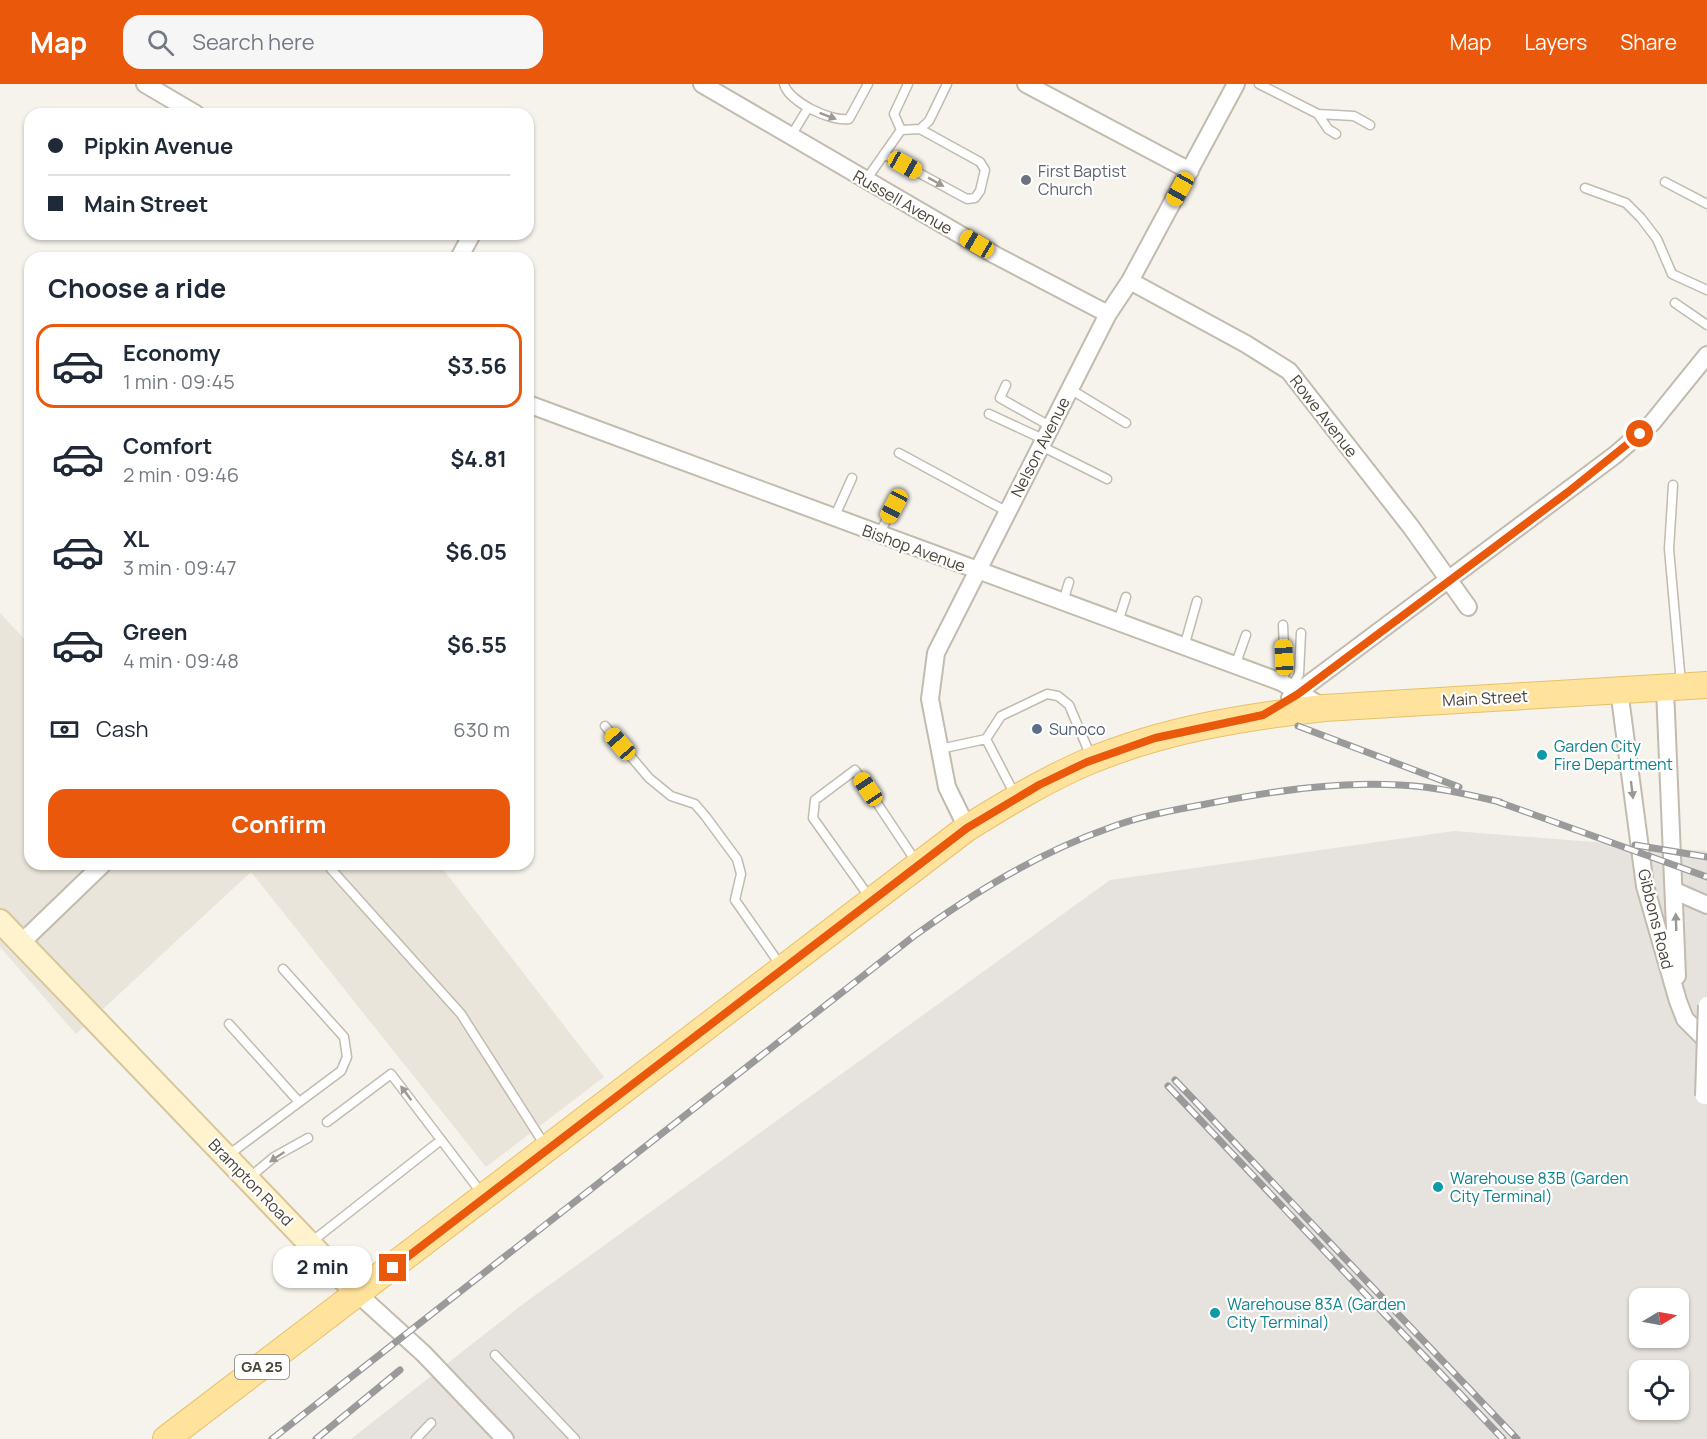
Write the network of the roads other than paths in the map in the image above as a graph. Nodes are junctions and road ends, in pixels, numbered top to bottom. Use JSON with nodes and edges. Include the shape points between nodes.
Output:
{"nodes":[{"id":1,"x":145,"y":84,"type":"edge"},
{"id":2,"x":702,"y":84,"type":"edge"},
{"id":3,"x":784,"y":84,"type":"edge"},
{"id":4,"x":868,"y":84,"type":"edge"},
{"id":5,"x":908,"y":84,"type":"edge"},
{"id":6,"x":948,"y":84,"type":"edge"},
{"id":7,"x":1026,"y":84,"type":"edge"},
{"id":8,"x":1236,"y":84,"type":"edge"},
{"id":9,"x":1259,"y":84,"type":"edge"},
{"id":10,"x":186,"y":108,"type":"edge"},
{"id":11,"x":808,"y":108,"type":"junction"},
{"id":12,"x":1318,"y":114,"type":"junction"},
{"id":13,"x":1370,"y":125,"type":"dead end"},
{"id":14,"x":920,"y":129,"type":"junction"},
{"id":15,"x":901,"y":130,"type":"junction"},
{"id":16,"x":1336,"y":134,"type":"dead end"},
{"id":17,"x":790,"y":136,"type":"junction"},
{"id":18,"x":884,"y":154,"type":"junction"},
{"id":19,"x":1190,"y":171,"type":"junction"},
{"id":20,"x":866,"y":180,"type":"junction"},
{"id":21,"x":1665,"y":182,"type":"dead end"},
{"id":22,"x":1585,"y":188,"type":"dead end"},
{"id":23,"x":1707,"y":204,"type":"edge"},
{"id":24,"x":1130,"y":281,"type":"junction"},
{"id":25,"x":1707,"y":290,"type":"edge"},
{"id":26,"x":1675,"y":303,"type":"dead end"},
{"id":27,"x":1108,"y":314,"type":"junction"},
{"id":28,"x":1707,"y":325,"type":"edge"},
{"id":29,"x":1707,"y":355,"type":"edge"},
{"id":30,"x":1006,"y":385,"type":"dead end"},
{"id":31,"x":1070,"y":388,"type":"junction"},
{"id":32,"x":534,"y":407,"type":"edge"},
{"id":33,"x":989,"y":414,"type":"dead end"},
{"id":34,"x":1126,"y":423,"type":"dead end"},
{"id":35,"x":1045,"y":437,"type":"junction"},
{"id":36,"x":899,"y":453,"type":"dead end"},
{"id":37,"x":852,"y":478,"type":"dead end"},
{"id":38,"x":1107,"y":479,"type":"dead end"},
{"id":39,"x":1673,"y":485,"type":"dead end"},
{"id":40,"x":894,"y":506,"type":"dead end"},
{"id":41,"x":1006,"y":511,"type":"junction"},
{"id":42,"x":834,"y":518,"type":"junction"},
{"id":43,"x":879,"y":535,"type":"junction"},
{"id":44,"x":976,"y":570,"type":"junction"},
{"id":45,"x":1450,"y":578,"type":"junction"},
{"id":46,"x":1068,"y":582,"type":"dead end"},
{"id":47,"x":1126,"y":597,"type":"dead end"},
{"id":48,"x":1197,"y":601,"type":"dead end"},
{"id":49,"x":1063,"y":603,"type":"junction"},
{"id":50,"x":1468,"y":607,"type":"dead end"},
{"id":51,"x":1118,"y":622,"type":"junction"},
{"id":52,"x":1282,"y":625,"type":"dead end"},
{"id":53,"x":1301,"y":633,"type":"dead end"},
{"id":54,"x":1246,"y":635,"type":"dead end"},
{"id":55,"x":1184,"y":647,"type":"junction"},
{"id":56,"x":1235,"y":666,"type":"junction"},
{"id":57,"x":1707,"y":685,"type":"edge"},
{"id":58,"x":1673,"y":687,"type":"junction"},
{"id":59,"x":1290,"y":688,"type":"junction"},
{"id":60,"x":1619,"y":690,"type":"junction"},
{"id":61,"x":1324,"y":708,"type":"junction"},
{"id":62,"x":1263,"y":715,"type":"junction"},
{"id":63,"x":605,"y":726,"type":"dead end"},
{"id":64,"x":986,"y":739,"type":"junction"},
{"id":65,"x":940,"y":749,"type":"junction"},
{"id":66,"x":1092,"y":760,"type":"junction"},
{"id":67,"x":1017,"y":798,"type":"junction"},
{"id":68,"x":967,"y":828,"type":"junction"},
{"id":69,"x":919,"y":865,"type":"junction"},
{"id":70,"x":97,"y":870,"type":"edge"},
{"id":71,"x":332,"y":870,"type":"edge"},
{"id":72,"x":1675,"y":891,"type":"junction"},
{"id":73,"x":872,"y":901,"type":"junction"},
{"id":74,"x":1707,"y":905,"type":"edge"},
{"id":75,"x":0,"y":921,"type":"edge"},
{"id":76,"x":21,"y":943,"type":"junction"},
{"id":77,"x":283,"y":969,"type":"dead end"},
{"id":78,"x":783,"y":969,"type":"junction"},
{"id":79,"x":1678,"y":1001,"type":"junction"},
{"id":80,"x":1707,"y":1005,"type":"edge"},
{"id":81,"x":229,"y":1024,"type":"dead end"},
{"id":82,"x":1707,"y":1041,"type":"edge"},
{"id":83,"x":1706,"y":1098,"type":"edge"},
{"id":84,"x":299,"y":1102,"type":"junction"},
{"id":85,"x":327,"y":1122,"type":"dead end"},
{"id":86,"x":308,"y":1138,"type":"dead end"},
{"id":87,"x":441,"y":1140,"type":"junction"},
{"id":88,"x":548,"y":1150,"type":"junction"},
{"id":89,"x":227,"y":1157,"type":"junction"},
{"id":90,"x":248,"y":1179,"type":"junction"},
{"id":91,"x":485,"y":1198,"type":"junction"},
{"id":92,"x":309,"y":1243,"type":"junction"},
{"id":93,"x":358,"y":1294,"type":"junction"},
{"id":94,"x":495,"y":1355,"type":"dead end"},
{"id":95,"x":431,"y":1423,"type":"dead end"},
{"id":96,"x":166,"y":1439,"type":"edge"},
{"id":97,"x":416,"y":1439,"type":"edge"},
{"id":98,"x":506,"y":1439,"type":"edge"},
{"id":99,"x":575,"y":1439,"type":"edge"}],
"edges":[{"from":1,"to":10,"type":"street"},
{"from":2,"to":17,"type":"street","name":"Russell Avenue"},
{"from":3,"to":11,"type":"lane","via":[[786,93]]},
{"from":11,"to":4,"type":"lane","one_way":true,"via":[[841,121],[849,119]]},
{"from":5,"to":15,"type":"lane","via":[[894,114]]},
{"from":6,"to":14,"type":"lane","via":[[929,121]]},
{"from":7,"to":19,"type":"street"},
{"from":8,"to":19,"type":"street","name":"Nelson Avenue"},
{"from":9,"to":12,"type":"lane"},
{"from":11,"to":17,"type":"lane"},
{"from":12,"to":13,"type":"lane","via":[[1354,116]]},
{"from":12,"to":16,"type":"lane"},
{"from":14,"to":15,"type":"lane"},
{"from":18,"to":14,"type":"lane","one_way":true,"via":[[967,199],[975,198],[985,170],[980,162]]},
{"from":15,"to":18,"type":"lane"},
{"from":17,"to":20,"type":"street","name":"Russell Avenue"},
{"from":18,"to":20,"type":"lane"},
{"from":19,"to":24,"type":"street","name":"Nelson Avenue"},
{"from":20,"to":27,"type":"street","name":"Russell Avenue","via":[[995,255]]},
{"from":21,"to":23,"type":"lane"},
{"from":22,"to":25,"type":"lane","via":[[1626,203],[1657,239],[1672,273]]},
{"from":24,"to":27,"type":"street","name":"Nelson Avenue"},
{"from":24,"to":45,"type":"street","name":"Rowe Avenue","via":[[1289,371]]},
{"from":26,"to":28,"type":"lane"},
{"from":27,"to":31,"type":"street","name":"Nelson Avenue"},
{"from":29,"to":45,"type":"street","name":"Main Street","via":[[1652,423],[1615,456]]},
{"from":30,"to":35,"type":"lane","via":[[1000,398]]},
{"from":31,"to":34,"type":"lane"},
{"from":31,"to":35,"type":"street","name":"Nelson Avenue"},
{"from":32,"to":42,"type":"street","name":"Bishop Avenue"},
{"from":33,"to":35,"type":"lane"},
{"from":35,"to":38,"type":"lane"},
{"from":35,"to":41,"type":"street","name":"Nelson Avenue"},
{"from":36,"to":41,"type":"lane"},
{"from":37,"to":42,"type":"lane"},
{"from":39,"to":58,"type":"lane","via":[[1669,549]]},
{"from":40,"to":43,"type":"lane"},
{"from":41,"to":44,"type":"street","name":"Nelson Avenue"},
{"from":42,"to":43,"type":"street","name":"Bishop Avenue"},
{"from":43,"to":44,"type":"street","name":"Bishop Avenue"},
{"from":44,"to":49,"type":"street","name":"Bishop Avenue"},
{"from":44,"to":65,"type":"street","name":"Nelson Avenue","via":[[936,653],[930,699]]},
{"from":45,"to":50,"type":"street","name":"Rowe Avenue"},
{"from":45,"to":59,"type":"street","name":"Main Street"},
{"from":46,"to":49,"type":"lane"},
{"from":47,"to":51,"type":"lane"},
{"from":48,"to":55,"type":"lane"},
{"from":49,"to":51,"type":"street","name":"Bishop Avenue"},
{"from":51,"to":55,"type":"street","name":"Bishop Avenue"},
{"from":52,"to":59,"type":"lane","via":[[1285,673]]},
{"from":53,"to":59,"type":"lane","via":[[1299,674]]},
{"from":54,"to":56,"type":"lane"},
{"from":55,"to":56,"type":"street","name":"Bishop Avenue"},
{"from":56,"to":59,"type":"street","name":"Bishop Avenue"},
{"from":57,"to":58,"type":"main road","name":"Main Street","number":"GA 25"},
{"from":58,"to":60,"type":"main road","name":"Main Street","number":"GA 25"},
{"from":58,"to":72,"type":"street","name":"Gibbons Road"},
{"from":59,"to":61,"type":"street","name":"Bishop Avenue"},
{"from":59,"to":62,"type":"street","name":"Main Street"},
{"from":60,"to":61,"type":"main road","name":"Main Street","number":"GA 25"},
{"from":60,"to":79,"type":"street","name":"Gibbons Road","one_way":true,"via":[[1645,886]]},
{"from":61,"to":62,"type":"main road","name":"Main Street","number":"GA 25"},
{"from":62,"to":66,"type":"main road","name":"Main Street","number":"GA 25","via":[[1155,738]]},
{"from":63,"to":78,"type":"lane","via":[[649,778],[671,796],[695,804],[737,859],[741,874],[735,900]]},
{"from":64,"to":65,"type":"lane"},
{"from":64,"to":66,"type":"lane","via":[[1001,716],[1047,694],[1058,696],[1069,705]]},
{"from":64,"to":67,"type":"lane"},
{"from":65,"to":68,"type":"street","name":"Nelson Avenue","via":[[947,787]]},
{"from":66,"to":67,"type":"main road","name":"Main Street","number":"GA 25"},
{"from":67,"to":68,"type":"main road","name":"Main Street","number":"GA 25"},
{"from":68,"to":69,"type":"main road","name":"Main Street","number":"GA 25"},
{"from":69,"to":73,"type":"main road","name":"Main Street","number":"GA 25"},
{"from":69,"to":73,"type":"lane","via":[[855,770],[815,800],[813,818]]},
{"from":70,"to":76,"type":"street"},
{"from":71,"to":88,"type":"lane","via":[[460,1014]]},
{"from":72,"to":74,"type":"street","name":"Gibbons Road"},
{"from":79,"to":72,"type":"street","name":"Gibbons Road","one_way":true},
{"from":73,"to":78,"type":"main road","name":"Main Street","number":"GA 25"},
{"from":75,"to":76,"type":"main road","name":"Brampton Road"},
{"from":76,"to":89,"type":"main road","name":"Brampton Road"},
{"from":77,"to":84,"type":"lane","via":[[344,1037],[347,1046],[341,1071]]},
{"from":78,"to":88,"type":"main road","name":"Main Street","number":"GA 25"},
{"from":79,"to":82,"type":"street","via":[[1685,1018]]},
{"from":80,"to":83,"type":"street","bridge":true},
{"from":81,"to":84,"type":"lane"},
{"from":84,"to":89,"type":"lane"},
{"from":87,"to":85,"type":"lane","one_way":true,"via":[[391,1074]]},
{"from":86,"to":90,"type":"lane","one_way":true,"via":[[274,1157]]},
{"from":87,"to":91,"type":"lane"},
{"from":87,"to":92,"type":"lane"},
{"from":88,"to":91,"type":"main road","name":"Main Street","number":"GA 25"},
{"from":89,"to":90,"type":"main road","name":"Brampton Road"},
{"from":90,"to":92,"type":"main road","name":"Brampton Road"},
{"from":91,"to":93,"type":"main road","name":"Main Street","number":"GA 25"},
{"from":92,"to":93,"type":"main road","name":"Brampton Road"},
{"from":93,"to":96,"type":"main road","name":"Main Street","number":"GA 25"},
{"from":93,"to":98,"type":"street","name":"Brampton Road","via":[[424,1354]]},
{"from":94,"to":99,"type":"lane"},
{"from":95,"to":97,"type":"lane"}]}
